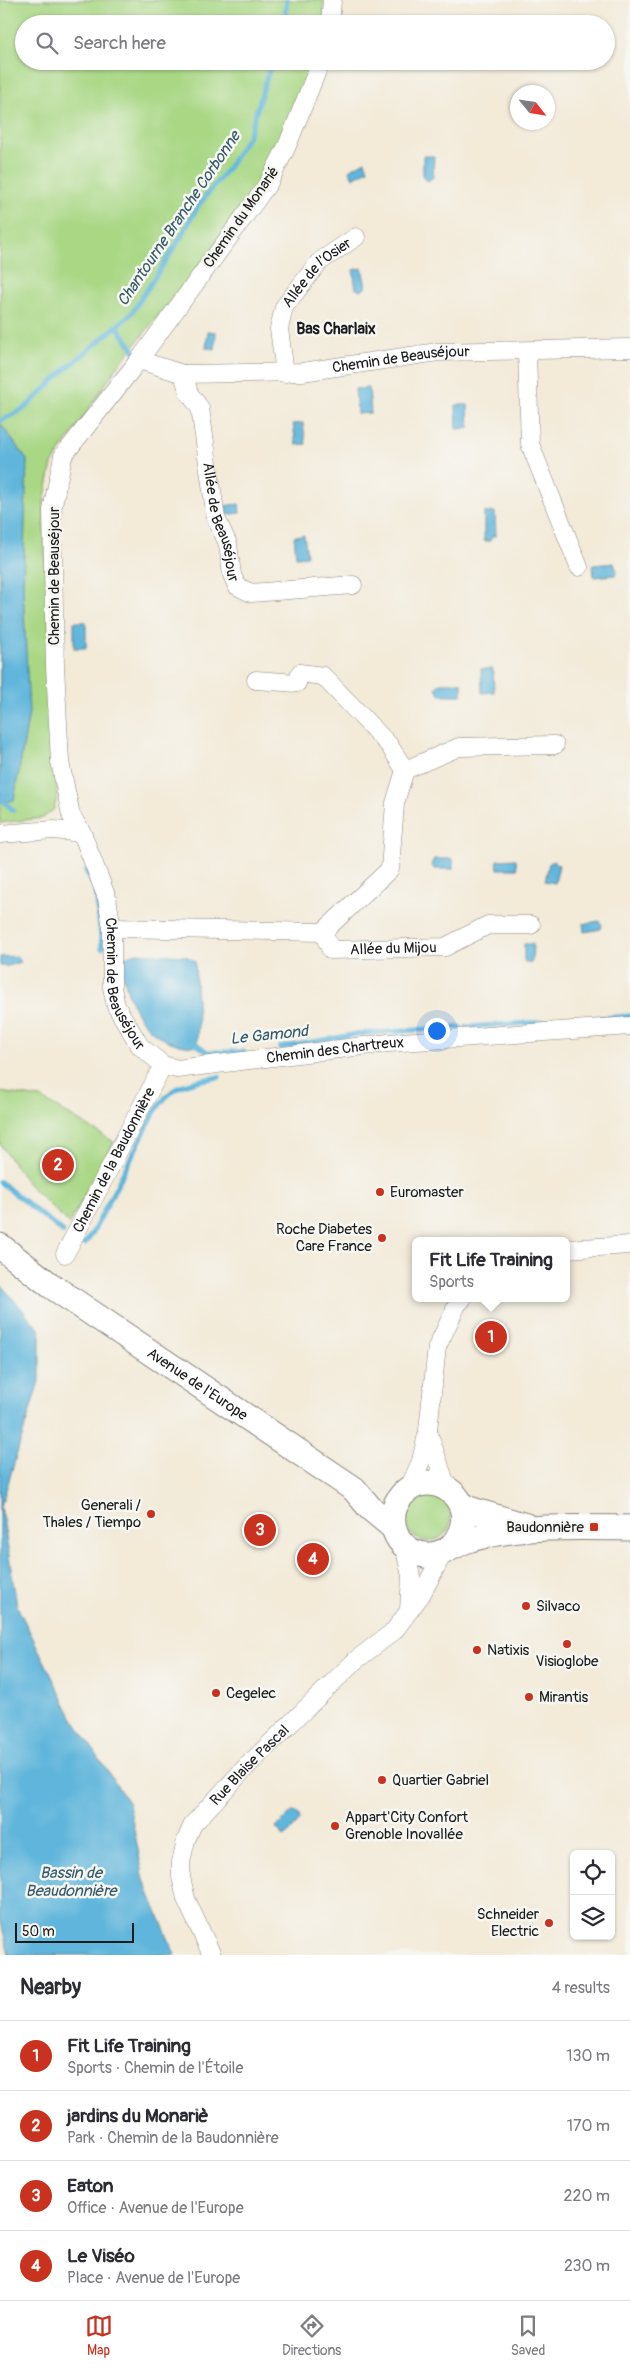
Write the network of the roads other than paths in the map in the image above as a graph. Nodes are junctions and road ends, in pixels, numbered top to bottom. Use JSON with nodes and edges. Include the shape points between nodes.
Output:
{"nodes":[{"id":1,"x":332,"y":0,"type":"edge"},
{"id":2,"x":331,"y":15,"type":"edge"},
{"id":3,"x":317,"y":70,"type":"edge"},
{"id":4,"x":356,"y":237,"type":"dead end"},
{"id":5,"x":630,"y":348,"type":"edge"},
{"id":6,"x":527,"y":351,"type":"junction"},
{"id":7,"x":139,"y":360,"type":"junction"},
{"id":8,"x":286,"y":373,"type":"junction"},
{"id":9,"x":183,"y":374,"type":"junction"},
{"id":10,"x":579,"y":567,"type":"dead end"},
{"id":11,"x":352,"y":585,"type":"dead end"},
{"id":12,"x":256,"y":680,"type":"dead end"},
{"id":13,"x":555,"y":745,"type":"dead end"},
{"id":14,"x":405,"y":770,"type":"junction"},
{"id":15,"x":82,"y":833,"type":"junction"},
{"id":16,"x":0,"y":834,"type":"edge"},
{"id":17,"x":531,"y":925,"type":"dead end"},
{"id":18,"x":112,"y":928,"type":"junction"},
{"id":19,"x":323,"y":932,"type":"junction"},
{"id":20,"x":630,"y":1026,"type":"edge"},
{"id":21,"x":162,"y":1066,"type":"junction"},
{"id":22,"x":630,"y":1244,"type":"edge"},
{"id":23,"x":0,"y":1246,"type":"edge"},
{"id":24,"x":570,"y":1249,"type":"edge"},
{"id":25,"x":65,"y":1254,"type":"dead end"},
{"id":26,"x":460,"y":1302,"type":"edge"},
{"id":27,"x":428,"y":1430,"type":"junction"},
{"id":28,"x":354,"y":1489,"type":"junction"},
{"id":29,"x":407,"y":1491,"type":"junction"},
{"id":30,"x":454,"y":1497,"type":"junction"},
{"id":31,"x":533,"y":1528,"type":"junction"},
{"id":32,"x":630,"y":1528,"type":"edge"},
{"id":33,"x":399,"y":1537,"type":"junction"},
{"id":34,"x":448,"y":1549,"type":"junction"},
{"id":35,"x":408,"y":1613,"type":"junction"},
{"id":36,"x":212,"y":1955,"type":"edge"}],
"edges":[{"from":1,"to":2,"type":"street"},
{"from":3,"to":7,"type":"street","name":"Chemin du Monarié","via":[[287,146],[268,184]]},
{"from":4,"to":8,"type":"street","name":"Allée de l'Osier","via":[[319,262],[284,307],[279,329]]},
{"from":5,"to":6,"type":"street","name":"Chemin de Beauséjour"},
{"from":6,"to":8,"type":"street","name":"Chemin de Beauséjour","via":[[438,352]]},
{"from":6,"to":10,"type":"street","via":[[530,444]]},
{"from":7,"to":9,"type":"street","name":"Chemin de Beauséjour"},
{"from":7,"to":15,"type":"street","name":"Chemin de Beauséjour","via":[[63,456],[52,510],[60,762],[71,815]]},
{"from":8,"to":9,"type":"street","name":"Chemin de Beauséjour"},
{"from":9,"to":11,"type":"street","name":"Allée de Beauséjour","via":[[189,393],[200,408],[216,518],[228,544],[232,575],[238,586],[251,592]]},
{"from":12,"to":14,"type":"street","via":[[296,683],[300,673],[323,676],[389,745]]},
{"from":13,"to":14,"type":"street","via":[[459,747]]},
{"from":14,"to":19,"type":"street","via":[[395,802],[390,869]]},
{"from":15,"to":16,"type":"street","via":[[54,830]]},
{"from":15,"to":18,"type":"street","name":"Chemin de Beauséjour","via":[[107,898]]},
{"from":17,"to":19,"type":"street","name":"Allée du Mijou","via":[[488,925],[445,947],[332,950]]},
{"from":18,"to":19,"type":"street"},
{"from":18,"to":21,"type":"street","name":"Chemin de Beauséjour","via":[[112,987],[116,1006],[140,1046]]},
{"from":20,"to":21,"type":"street","name":"Chemin des Chartreux","via":[[388,1043],[177,1069]]},
{"from":21,"to":25,"type":"street","name":"Chemin de la Baudonnière"},
{"from":22,"to":24,"type":"street"},
{"from":23,"to":28,"type":"main road","name":"Avenue de l'Europe","via":[[42,1278]]},
{"from":26,"to":27,"type":"street","via":[[436,1347]]},
{"from":27,"to":29,"type":"street","via":[[421,1461]]},
{"from":27,"to":30,"type":"street"},
{"from":28,"to":29,"type":"main road","name":"Avenue de l'Europe","via":[[393,1494]]},
{"from":28,"to":33,"type":"main road","name":"Avenue de l'Europe"},
{"from":29,"to":30,"type":"main road","name":"Avenue de l'Europe","via":[[428,1483]]},
{"from":29,"to":33,"type":"main road","via":[[394,1508]]},
{"from":30,"to":31,"type":"main road","name":"Avenue de l'Europe"},
{"from":30,"to":34,"type":"main road","via":[[464,1517],[463,1528]]},
{"from":31,"to":32,"type":"main road","name":"Avenue de l'Europe"},
{"from":31,"to":34,"type":"main road","name":"Avenue de l'Europe","via":[[471,1539]]},
{"from":33,"to":34,"type":"main road","name":"Avenue de l'Europe","via":[[411,1551],[428,1555]]},
{"from":33,"to":35,"type":"street","via":[[411,1576]]},
{"from":34,"to":35,"type":"street","name":"Rue Blaise Pascal"},
{"from":35,"to":36,"type":"street","name":"Rue Blaise Pascal","via":[[394,1631],[356,1660],[246,1766],[193,1824],[186,1840],[181,1869],[186,1899]]}]}
